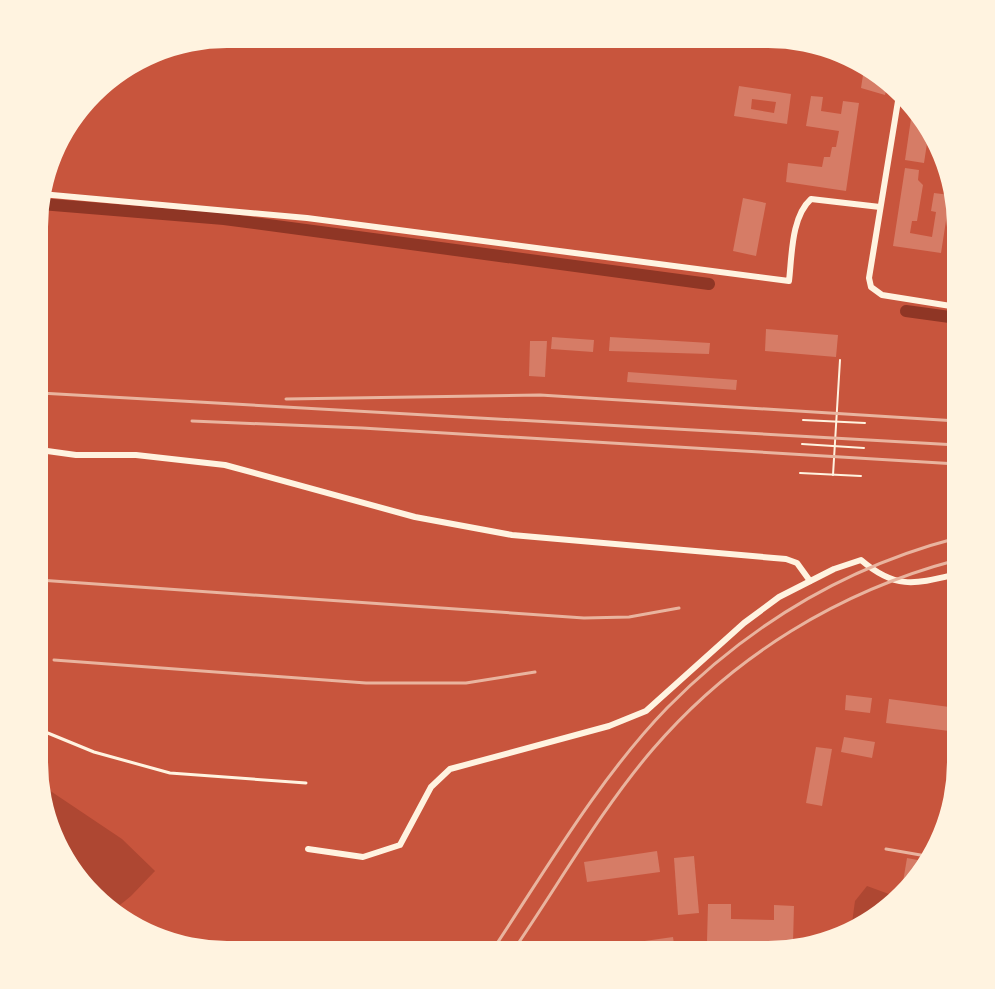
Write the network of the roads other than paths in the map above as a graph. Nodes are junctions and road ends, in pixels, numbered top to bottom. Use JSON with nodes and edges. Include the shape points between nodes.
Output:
{"nodes":[{"id":1,"x":898,"y":103,"type":"edge"},
{"id":2,"x":51,"y":195,"type":"edge"},
{"id":3,"x":880,"y":207,"type":"junction"},
{"id":4,"x":947,"y":305,"type":"edge"},
{"id":5,"x":48,"y":451,"type":"edge"},
{"id":6,"x":947,"y":576,"type":"edge"},
{"id":7,"x":810,"y":581,"type":"junction"},
{"id":8,"x":48,"y":733,"type":"edge"},
{"id":9,"x":306,"y":783,"type":"dead end"},
{"id":10,"x":308,"y":849,"type":"dead end"}],
"edges":[{"from":1,"to":3,"type":"street"},
{"from":2,"to":3,"type":"street","via":[[307,218],[789,281],[799,216],[811,199]]},
{"from":3,"to":4,"type":"street","via":[[871,287],[882,295]]},
{"from":5,"to":7,"type":"street","via":[[177,458],[225,465],[414,517],[512,535],[786,559],[797,563]]},
{"from":6,"to":7,"type":"street","via":[[896,583],[861,560]]},
{"from":7,"to":10,"type":"street","via":[[779,597],[744,623],[646,711],[609,726],[450,769],[431,787],[400,844],[363,857]]},
{"from":8,"to":9,"type":"lane","via":[[94,752],[170,773]]}]}
